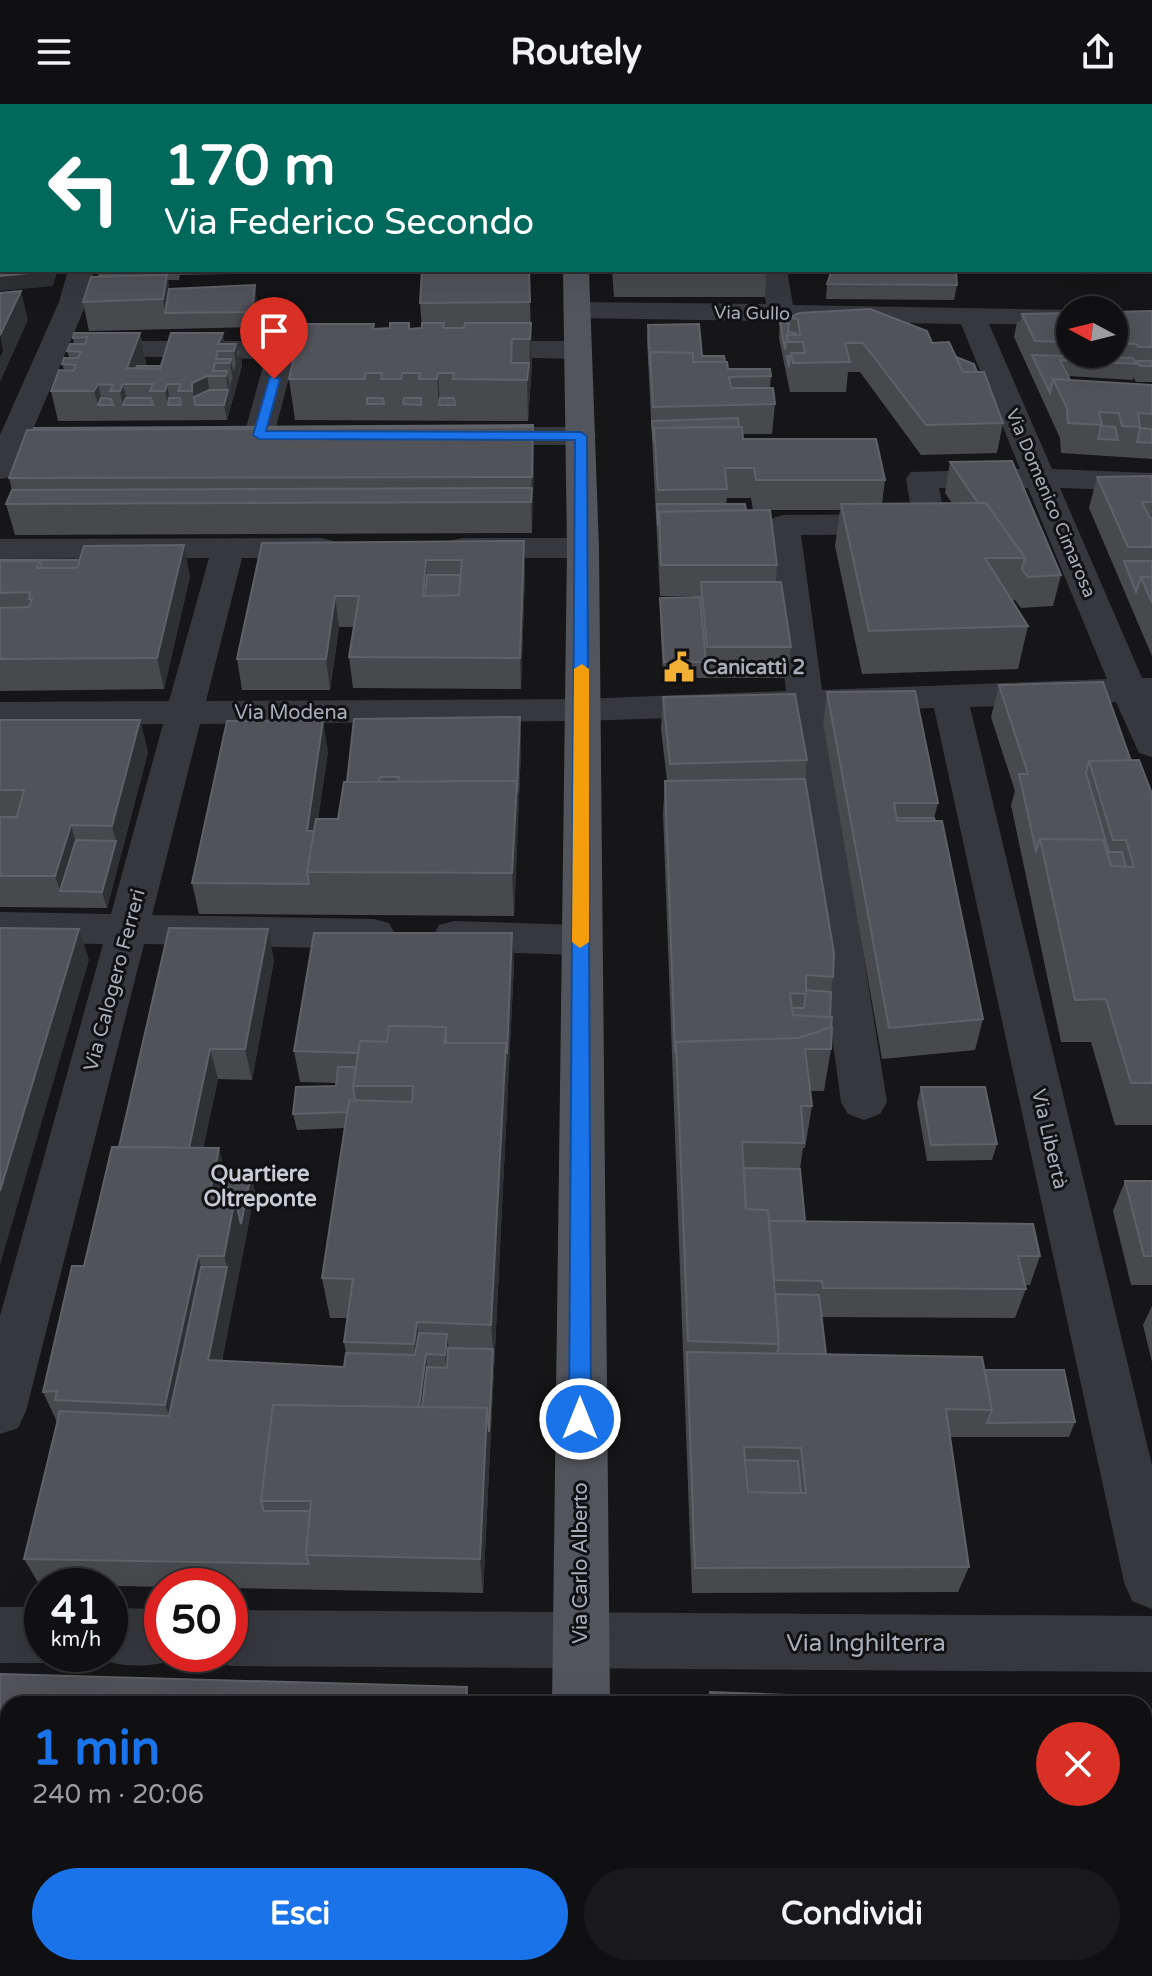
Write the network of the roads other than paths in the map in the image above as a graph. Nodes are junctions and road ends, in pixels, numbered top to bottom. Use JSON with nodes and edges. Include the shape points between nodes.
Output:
{"nodes":[{"id":1,"x":80,"y":272,"type":"edge"},
{"id":2,"x":774,"y":272,"type":"edge"},
{"id":3,"x":576,"y":310,"type":"edge"},
{"id":4,"x":781,"y":313,"type":"junction"},
{"id":5,"x":972,"y":316,"type":"junction"},
{"id":6,"x":1056,"y":317,"type":"edge"},
{"id":7,"x":112,"y":350,"type":"edge"},
{"id":8,"x":282,"y":350,"type":"junction"},
{"id":9,"x":375,"y":350,"type":"edge"},
{"id":10,"x":452,"y":350,"type":"edge"},
{"id":11,"x":229,"y":435,"type":"edge"},
{"id":12,"x":259,"y":435,"type":"junction"},
{"id":13,"x":290,"y":435,"type":"edge"},
{"id":14,"x":15,"y":436,"type":"junction"},
{"id":15,"x":106,"y":436,"type":"edge"},
{"id":16,"x":443,"y":436,"type":"edge"},
{"id":17,"x":581,"y":436,"type":"junction"},
{"id":18,"x":0,"y":470,"type":"edge"},
{"id":19,"x":1041,"y":478,"type":"junction"},
{"id":20,"x":1152,"y":482,"type":"edge"},
{"id":21,"x":228,"y":548,"type":"junction"},
{"id":22,"x":351,"y":548,"type":"edge"},
{"id":23,"x":429,"y":548,"type":"edge"},
{"id":24,"x":583,"y":548,"type":"junction"},
{"id":25,"x":0,"y":549,"type":"edge"},
{"id":26,"x":1141,"y":689,"type":"edge"},
{"id":27,"x":949,"y":696,"type":"junction"},
{"id":28,"x":805,"y":702,"type":"junction"},
{"id":29,"x":581,"y":710,"type":"junction"},
{"id":30,"x":185,"y":713,"type":"junction"},
{"id":31,"x":0,"y":714,"type":"edge"},
{"id":32,"x":1152,"y":745,"type":"edge"},
{"id":33,"x":0,"y":927,"type":"edge"},
{"id":34,"x":128,"y":928,"type":"junction"},
{"id":35,"x":580,"y":940,"type":"junction"},
{"id":36,"x":864,"y":1102,"type":"dead end"},
{"id":37,"x":0,"y":1411,"type":"edge"},
{"id":38,"x":1152,"y":1582,"type":"edge"},
{"id":39,"x":0,"y":1635,"type":"edge"},
{"id":40,"x":24,"y":1635,"type":"edge"},
{"id":41,"x":248,"y":1638,"type":"edge"},
{"id":42,"x":580,"y":1642,"type":"junction"},
{"id":43,"x":1152,"y":1644,"type":"edge"},
{"id":44,"x":581,"y":1696,"type":"edge"}],
"edges":[{"from":1,"to":14,"type":"street","via":[[73,302]]},
{"from":2,"to":4,"type":"street"},
{"from":3,"to":4,"type":"street","name":"Via Gullo"},
{"from":3,"to":10,"type":"street","name":"Via Gullo"},
{"from":3,"to":17,"type":"main road","name":"Via Carlo Alberto"},
{"from":4,"to":5,"type":"street","name":"Via Gullo"},
{"from":5,"to":6,"type":"street","name":"Via Gullo"},
{"from":5,"to":19,"type":"street","name":"Via Domenico Cimarosa"},
{"from":7,"to":8,"type":"street"},
{"from":8,"to":9,"type":"street"},
{"from":8,"to":12,"type":"street"},
{"from":11,"to":12,"type":"street"},
{"from":12,"to":13,"type":"street"},
{"from":14,"to":15,"type":"street"},
{"from":14,"to":18,"type":"street"},
{"from":16,"to":17,"type":"street"},
{"from":17,"to":24,"type":"main road","name":"Via Carlo Alberto"},
{"from":19,"to":20,"type":"street"},
{"from":19,"to":26,"type":"street","name":"Via Domenico Cimarosa"},
{"from":19,"to":28,"type":"street","via":[[922,479],[930,524],[784,525]]},
{"from":21,"to":22,"type":"street"},
{"from":21,"to":25,"type":"street"},
{"from":21,"to":30,"type":"street","name":"Via Calogero Ferreri"},
{"from":23,"to":24,"type":"street"},
{"from":24,"to":29,"type":"main road","name":"Via Carlo Alberto"},
{"from":26,"to":27,"type":"street","name":"Via Modena"},
{"from":26,"to":32,"type":"street","name":"Via Domenico Cimarosa"},
{"from":27,"to":28,"type":"street","name":"Via Modena"},
{"from":27,"to":38,"type":"street","name":"Via Libertà"},
{"from":28,"to":29,"type":"street","name":"Via Modena"},
{"from":28,"to":36,"type":"street"},
{"from":29,"to":30,"type":"street","name":"Via Modena"},
{"from":29,"to":35,"type":"main road","name":"Via Carlo Alberto"},
{"from":30,"to":31,"type":"street","name":"Via Modena"},
{"from":30,"to":34,"type":"street","name":"Via Calogero Ferreri"},
{"from":33,"to":34,"type":"street"},
{"from":34,"to":35,"type":"street"},
{"from":34,"to":37,"type":"street","name":"Via Calogero Ferreri"},
{"from":35,"to":42,"type":"main road","name":"Via Carlo Alberto"},
{"from":39,"to":40,"type":"street"},
{"from":41,"to":42,"type":"street","name":"Via Inghilterra"},
{"from":42,"to":43,"type":"street","name":"Via Inghilterra"},
{"from":42,"to":44,"type":"main road","name":"Via Carlo Alberto"}]}
